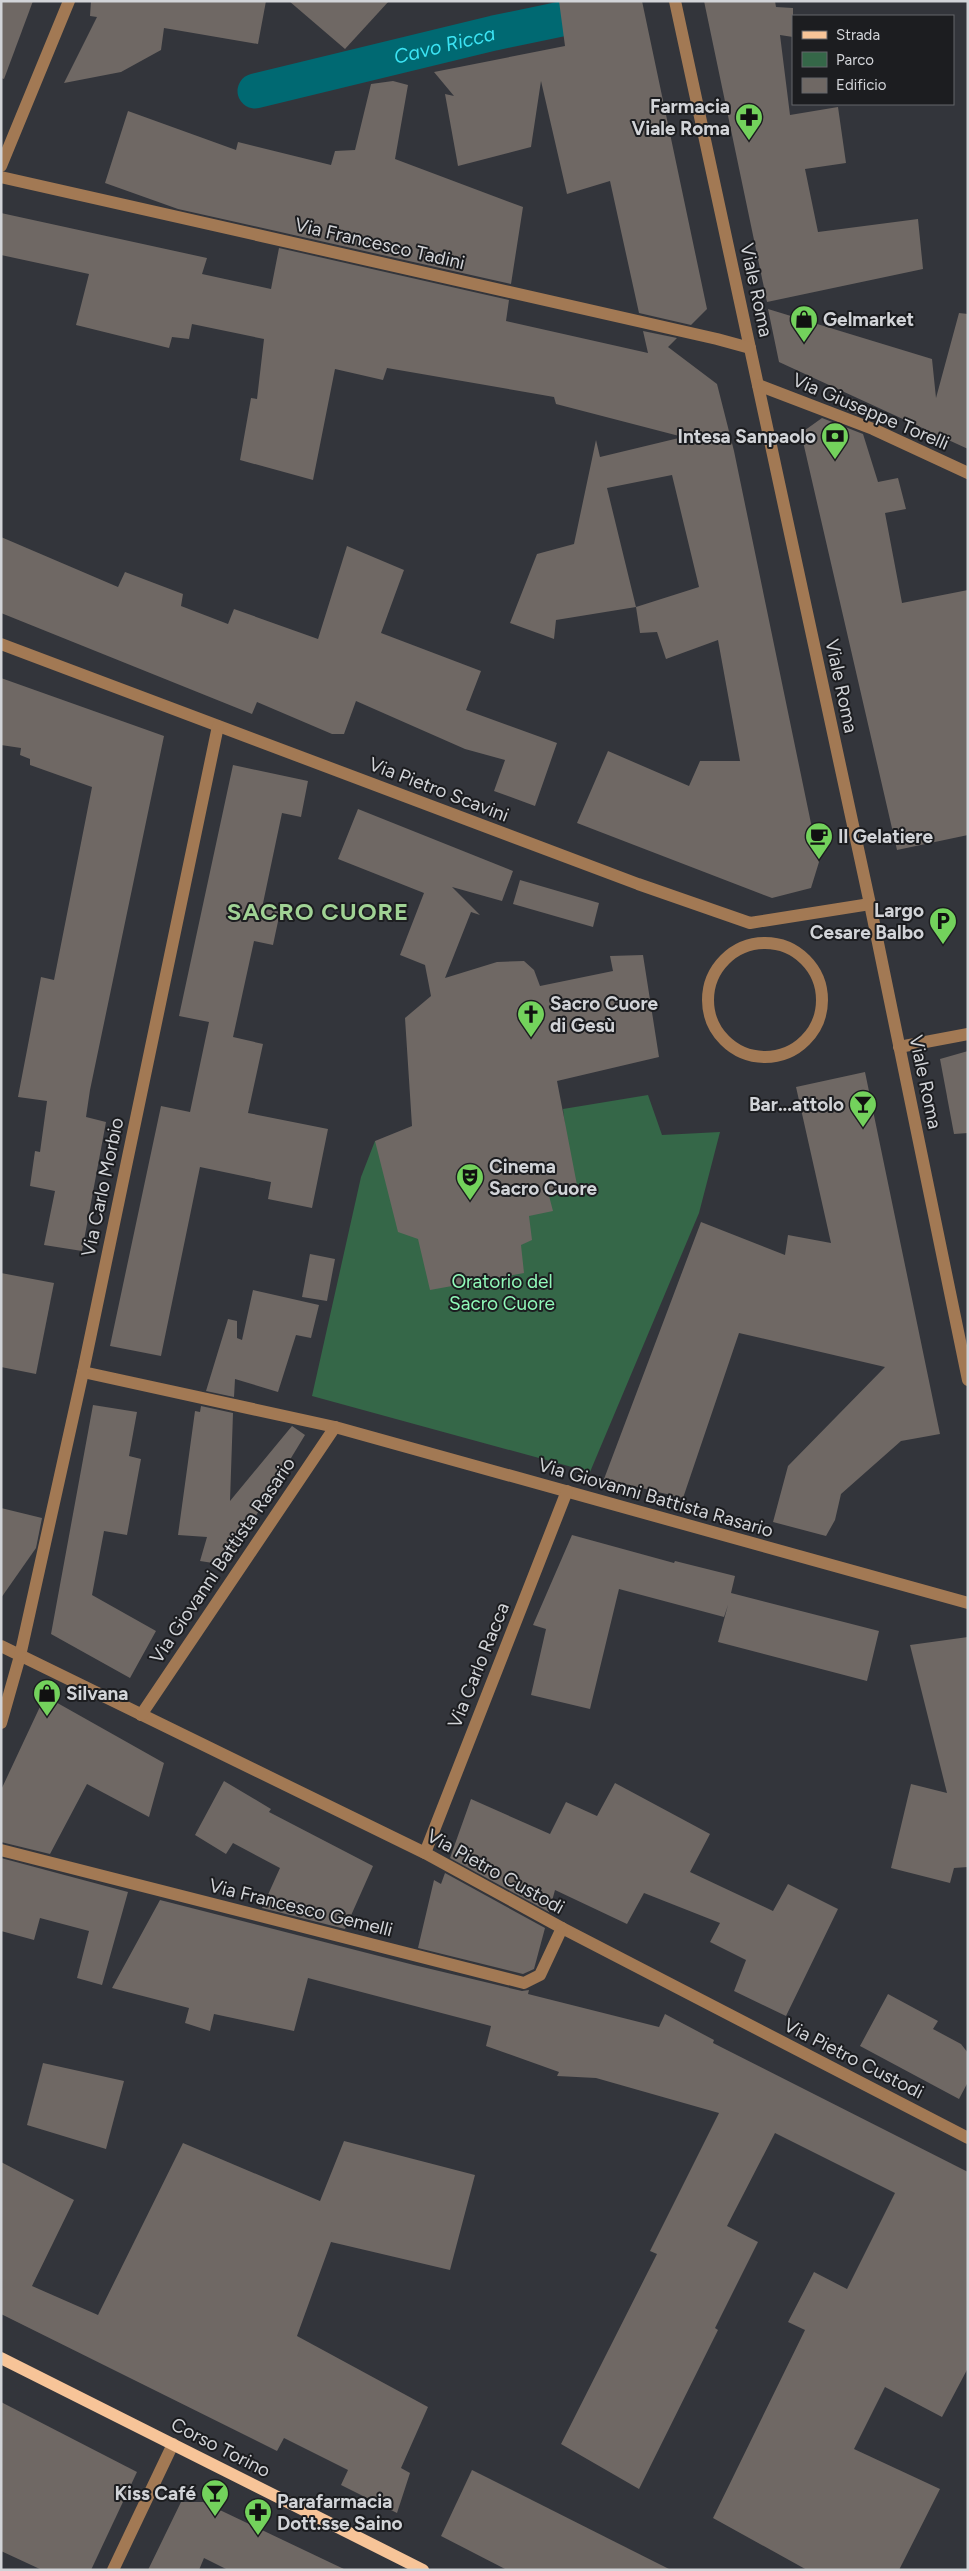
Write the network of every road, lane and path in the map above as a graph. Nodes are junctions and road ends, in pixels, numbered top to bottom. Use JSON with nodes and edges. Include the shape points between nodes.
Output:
{"nodes":[{"id":1,"x":69,"y":1,"type":"edge"},
{"id":2,"x":675,"y":1,"type":"edge"},
{"id":3,"x":1,"y":166,"type":"edge"},
{"id":4,"x":1,"y":177,"type":"edge"},
{"id":5,"x":750,"y":348,"type":"junction"},
{"id":6,"x":758,"y":385,"type":"junction"},
{"id":7,"x":968,"y":473,"type":"edge"},
{"id":8,"x":1,"y":644,"type":"edge"},
{"id":9,"x":218,"y":726,"type":"junction"},
{"id":10,"x":870,"y":904,"type":"junction"},
{"id":11,"x":750,"y":923,"type":"junction"},
{"id":12,"x":748,"y":945,"type":"junction"},
{"id":13,"x":968,"y":1034,"type":"edge"},
{"id":14,"x":899,"y":1047,"type":"junction"},
{"id":15,"x":83,"y":1372,"type":"junction"},
{"id":16,"x":968,"y":1380,"type":"edge"},
{"id":17,"x":335,"y":1427,"type":"junction"},
{"id":18,"x":567,"y":1491,"type":"junction"},
{"id":19,"x":968,"y":1603,"type":"edge"},
{"id":20,"x":1,"y":1646,"type":"edge"},
{"id":21,"x":20,"y":1656,"type":"junction"},
{"id":22,"x":141,"y":1715,"type":"junction"},
{"id":23,"x":1,"y":1723,"type":"edge"},
{"id":24,"x":1,"y":1850,"type":"edge"},
{"id":25,"x":425,"y":1853,"type":"junction"},
{"id":26,"x":562,"y":1928,"type":"junction"},
{"id":27,"x":968,"y":2138,"type":"edge"},
{"id":28,"x":1,"y":2358,"type":"edge"},
{"id":29,"x":173,"y":2444,"type":"junction"},
{"id":30,"x":113,"y":2570,"type":"edge"},
{"id":31,"x":424,"y":2570,"type":"edge"}],
"edges":[{"from":1,"to":3,"type":"street"},
{"from":2,"to":5,"type":"street","name":"Viale Roma"},
{"from":4,"to":5,"type":"street","name":"Via Francesco Tadini"},
{"from":5,"to":6,"type":"street","name":"Viale Roma"},
{"from":6,"to":7,"type":"street","name":"Via Giuseppe Torelli","via":[[865,426]]},
{"from":6,"to":10,"type":"street","name":"Viale Roma"},
{"from":8,"to":9,"type":"street","name":"Via Pietro Scavini"},
{"from":9,"to":11,"type":"street","name":"Via Pietro Scavini"},
{"from":9,"to":15,"type":"street","name":"Via Carlo Morbio"},
{"from":10,"to":11,"type":"street","name":"Via Pietro Scavini"},
{"from":10,"to":14,"type":"street","name":"Viale Roma"},
{"from":11,"to":12,"type":"street"},
{"from":12,"to":12,"type":"street","via":[[768,943],[787,947],[804,958],[816,974],[823,993],[821,1013],[814,1031],[800,1046],[783,1055],[763,1058],[745,1054],[730,1046],[710,1017],[708,999],[719,966]]},
{"from":13,"to":14,"type":"street"},
{"from":14,"to":16,"type":"street","name":"Viale Roma"},
{"from":15,"to":17,"type":"street","name":"Via Giovanni Battista Rasario"},
{"from":15,"to":21,"type":"street","name":"Via Carlo Morbio"},
{"from":17,"to":18,"type":"street","name":"Via Giovanni Battista Rasario"},
{"from":17,"to":22,"type":"street","name":"Via Giovanni Battista Rasario"},
{"from":18,"to":19,"type":"street","name":"Via Giovanni Battista Rasario"},
{"from":18,"to":25,"type":"street","name":"Via Carlo Racca"},
{"from":20,"to":21,"type":"street","name":"Via Pietro Custodi"},
{"from":21,"to":22,"type":"street","name":"Via Pietro Custodi"},
{"from":21,"to":23,"type":"street","name":"Via Carlo Morbio"},
{"from":22,"to":25,"type":"street","name":"Via Pietro Custodi"},
{"from":24,"to":26,"type":"street","name":"Via Francesco Gemelli","via":[[524,1983],[540,1975]]},
{"from":25,"to":26,"type":"street","name":"Via Pietro Custodi"},
{"from":26,"to":27,"type":"street","name":"Via Pietro Custodi"},
{"from":28,"to":29,"type":"main road","name":"Corso Torino"},
{"from":29,"to":30,"type":"street"},
{"from":29,"to":31,"type":"main road","name":"Corso Torino"}]}
